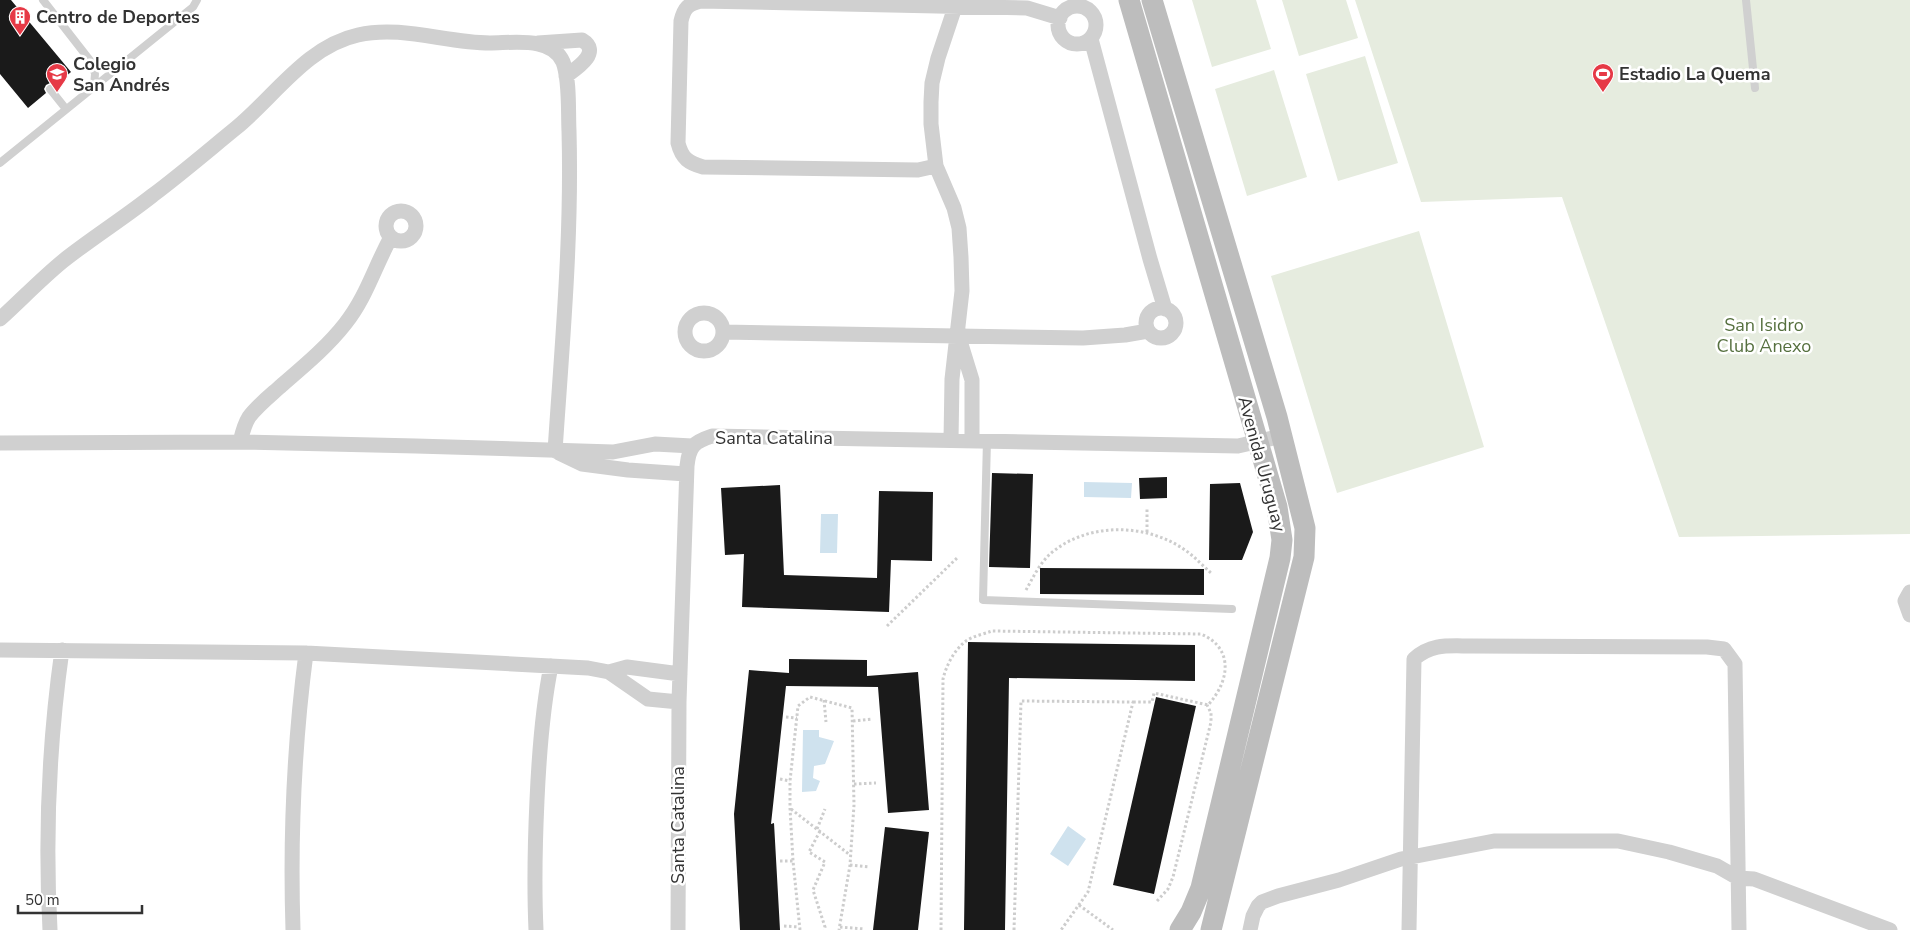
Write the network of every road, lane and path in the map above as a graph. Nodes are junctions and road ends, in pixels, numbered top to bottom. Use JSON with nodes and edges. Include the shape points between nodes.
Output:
{"nodes":[{"id":1,"x":43,"y":0,"type":"edge"},
{"id":2,"x":197,"y":0,"type":"edge"},
{"id":3,"x":1129,"y":0,"type":"edge"},
{"id":4,"x":1152,"y":0,"type":"edge"},
{"id":5,"x":1746,"y":0,"type":"edge"},
{"id":6,"x":955,"y":7,"type":"junction"},
{"id":7,"x":1060,"y":18,"type":"junction"},
{"id":8,"x":1091,"y":39,"type":"junction"},
{"id":9,"x":535,"y":43,"type":"junction"},
{"id":10,"x":566,"y":76,"type":"junction"},
{"id":11,"x":94,"y":86,"type":"junction"},
{"id":12,"x":1755,"y":88,"type":"dead end"},
{"id":13,"x":50,"y":89,"type":"dead end"},
{"id":14,"x":66,"y":109,"type":"junction"},
{"id":15,"x":0,"y":163,"type":"edge"},
{"id":16,"x":936,"y":166,"type":"junction"},
{"id":17,"x":391,"y":237,"type":"dead end"},
{"id":18,"x":1165,"y":309,"type":"junction"},
{"id":19,"x":0,"y":319,"type":"edge"},
{"id":20,"x":1148,"y":331,"type":"junction"},
{"id":21,"x":723,"y":332,"type":"dead end"},
{"id":22,"x":958,"y":335,"type":"junction"},
{"id":23,"x":1282,"y":436,"type":"junction"},
{"id":24,"x":951,"y":440,"type":"junction"},
{"id":25,"x":972,"y":440,"type":"junction"},
{"id":26,"x":987,"y":440,"type":"junction"},
{"id":27,"x":240,"y":442,"type":"junction"},
{"id":28,"x":1258,"y":442,"type":"junction"},
{"id":29,"x":0,"y":443,"type":"edge"},
{"id":30,"x":692,"y":446,"type":"junction"},
{"id":31,"x":555,"y":451,"type":"junction"},
{"id":32,"x":686,"y":474,"type":"junction"},
{"id":33,"x":1147,"y":508,"type":"dead end"},
{"id":34,"x":1147,"y":532,"type":"junction"},
{"id":35,"x":957,"y":558,"type":"dead end"},
{"id":36,"x":1211,"y":573,"type":"dead end"},
{"id":37,"x":1910,"y":592,"type":"edge"},
{"id":38,"x":1019,"y":602,"type":"junction"},
{"id":39,"x":1232,"y":608,"type":"dead end"},
{"id":40,"x":1910,"y":615,"type":"edge"},
{"id":41,"x":888,"y":626,"type":"dead end"},
{"id":42,"x":0,"y":650,"type":"edge"},
{"id":43,"x":62,"y":650,"type":"junction"},
{"id":44,"x":306,"y":653,"type":"junction"},
{"id":45,"x":551,"y":666,"type":"junction"},
{"id":46,"x":609,"y":672,"type":"junction"},
{"id":47,"x":680,"y":674,"type":"junction"},
{"id":48,"x":824,"y":700,"type":"junction"},
{"id":49,"x":679,"y":702,"type":"junction"},
{"id":50,"x":1133,"y":702,"type":"junction"},
{"id":51,"x":1207,"y":705,"type":"junction"},
{"id":52,"x":786,"y":717,"type":"dead end"},
{"id":53,"x":797,"y":718,"type":"junction"},
{"id":54,"x":872,"y":719,"type":"dead end"},
{"id":55,"x":853,"y":721,"type":"junction"},
{"id":56,"x":826,"y":722,"type":"dead end"},
{"id":57,"x":780,"y":780,"type":"dead end"},
{"id":58,"x":790,"y":781,"type":"junction"},
{"id":59,"x":876,"y":783,"type":"dead end"},
{"id":60,"x":854,"y":784,"type":"junction"},
{"id":61,"x":790,"y":808,"type":"junction"},
{"id":62,"x":825,"y":809,"type":"dead end"},
{"id":63,"x":818,"y":830,"type":"junction"},
{"id":64,"x":850,"y":854,"type":"junction"},
{"id":65,"x":1410,"y":857,"type":"junction"},
{"id":66,"x":780,"y":861,"type":"dead end"},
{"id":67,"x":792,"y":861,"type":"junction"},
{"id":68,"x":850,"y":866,"type":"junction"},
{"id":69,"x":869,"y":867,"type":"dead end"},
{"id":70,"x":1738,"y":878,"type":"junction"},
{"id":71,"x":1157,"y":901,"type":"dead end"},
{"id":72,"x":1079,"y":905,"type":"junction"},
{"id":73,"x":784,"y":926,"type":"dead end"},
{"id":74,"x":799,"y":928,"type":"edge"},
{"id":75,"x":840,"y":928,"type":"edge"},
{"id":76,"x":50,"y":930,"type":"edge"},
{"id":77,"x":293,"y":930,"type":"edge"},
{"id":78,"x":536,"y":930,"type":"edge"},
{"id":79,"x":678,"y":930,"type":"edge"},
{"id":80,"x":824,"y":930,"type":"edge"},
{"id":81,"x":864,"y":930,"type":"edge"},
{"id":82,"x":941,"y":930,"type":"edge"},
{"id":83,"x":1014,"y":930,"type":"edge"},
{"id":84,"x":1061,"y":930,"type":"edge"},
{"id":85,"x":1112,"y":930,"type":"edge"},
{"id":86,"x":1180,"y":930,"type":"edge"},
{"id":87,"x":1211,"y":930,"type":"edge"},
{"id":88,"x":1250,"y":930,"type":"edge"},
{"id":89,"x":1409,"y":930,"type":"edge"},
{"id":90,"x":1739,"y":930,"type":"edge"},
{"id":91,"x":1890,"y":930,"type":"edge"}],
"edges":[{"from":1,"to":11,"type":"lane","via":[[92,64]]},
{"from":2,"to":11,"type":"lane","via":[[193,7]]},
{"from":3,"to":28,"type":"main road","name":"Avenida Uruguay"},
{"from":4,"to":23,"type":"main road","name":"Avenida Uruguay"},
{"from":5,"to":12,"type":"lane"},
{"from":6,"to":7,"type":"street","via":[[1027,8]]},
{"from":6,"to":16,"type":"street","via":[[932,83],[931,124]]},
{"from":6,"to":16,"type":"street","via":[[701,1],[686,7],[681,21],[678,143],[680,152],[691,164],[918,170]]},
{"from":7,"to":8,"type":"street","via":[[1059,31],[1067,41],[1079,44]]},
{"from":7,"to":8,"type":"street","via":[[1068,9],[1086,8],[1096,22]]},
{"from":8,"to":18,"type":"street"},
{"from":9,"to":10,"type":"street","via":[[558,53]]},
{"from":9,"to":10,"type":"street","via":[[582,40],[588,44],[589,54]]},
{"from":9,"to":19,"type":"street","via":[[486,43],[377,32],[355,35],[333,45],[314,56],[240,125],[154,195],[62,262]]},
{"from":10,"to":31,"type":"street","via":[[570,174]]},
{"from":11,"to":14,"type":"lane"},
{"from":13,"to":14,"type":"lane"},
{"from":14,"to":15,"type":"lane"},
{"from":16,"to":22,"type":"street","via":[[959,228],[962,291]]},
{"from":17,"to":27,"type":"street","via":[[346,323],[262,403],[249,418]]},
{"from":18,"to":20,"type":"street","via":[[1151,312],[1146,321]]},
{"from":18,"to":20,"type":"street","via":[[1175,318],[1173,332],[1160,338]]},
{"from":20,"to":22,"type":"street","via":[[1083,338]]},
{"from":21,"to":22,"type":"street"},
{"from":22,"to":24,"type":"street","via":[[952,379]]},
{"from":22,"to":25,"type":"street","via":[[972,380]]},
{"from":23,"to":28,"type":"street","name":"Santa Catalina"},
{"from":23,"to":87,"type":"main road","name":"Avenida Uruguay","via":[[1305,528],[1304,556]]},
{"from":24,"to":25,"type":"street","name":"Santa Catalina"},
{"from":24,"to":30,"type":"street","name":"Santa Catalina","via":[[712,436]]},
{"from":25,"to":26,"type":"street","name":"Santa Catalina"},
{"from":26,"to":28,"type":"street","name":"Santa Catalina","via":[[1238,446]]},
{"from":26,"to":38,"type":"lane","via":[[983,600]]},
{"from":27,"to":29,"type":"street"},
{"from":27,"to":31,"type":"street"},
{"from":28,"to":86,"type":"main road","name":"Avenida Uruguay","via":[[1281,524],[1280,558],[1201,888]]},
{"from":30,"to":31,"type":"street","via":[[655,444],[612,452]]},
{"from":30,"to":32,"type":"street","name":"Santa Catalina"},
{"from":31,"to":32,"type":"street","via":[[582,464]]},
{"from":32,"to":47,"type":"street","name":"Santa Catalina"},
{"from":33,"to":34,"type":"path"},
{"from":34,"to":36,"type":"path","via":[[1185,550]]},
{"from":34,"to":38,"type":"path","via":[[1101,531],[1077,538],[1055,550],[1041,564]]},
{"from":35,"to":41,"type":"path"},
{"from":37,"to":40,"type":"street","via":[[1905,601]]},
{"from":38,"to":39,"type":"lane"},
{"from":42,"to":43,"type":"street"},
{"from":43,"to":44,"type":"street"},
{"from":43,"to":76,"type":"street","via":[[51,772]]},
{"from":44,"to":45,"type":"street"},
{"from":44,"to":77,"type":"street","via":[[292,817]]},
{"from":45,"to":46,"type":"street"},
{"from":45,"to":78,"type":"street","via":[[545,696],[534,849]]},
{"from":46,"to":47,"type":"street","via":[[627,667]]},
{"from":46,"to":49,"type":"street","via":[[648,699]]},
{"from":47,"to":49,"type":"street","name":"Santa Catalina"},
{"from":48,"to":53,"type":"path","via":[[810,696],[798,706]]},
{"from":48,"to":55,"type":"path","via":[[852,708]]},
{"from":48,"to":56,"type":"path"},
{"from":49,"to":79,"type":"street","name":"Santa Catalina"},
{"from":50,"to":51,"type":"path","via":[[1152,702],[1154,693]]},
{"from":50,"to":72,"type":"path","via":[[1088,892]]},
{"from":50,"to":83,"type":"path","via":[[1021,701]]},
{"from":51,"to":71,"type":"path","via":[[1211,722],[1174,877]]},
{"from":51,"to":82,"type":"path","via":[[1218,694],[1225,670],[1224,656],[1212,638],[1201,634],[992,631],[965,641],[946,668],[943,679]]},
{"from":52,"to":53,"type":"path"},
{"from":53,"to":58,"type":"path"},
{"from":54,"to":55,"type":"path"},
{"from":55,"to":60,"type":"path"},
{"from":57,"to":58,"type":"path"},
{"from":58,"to":61,"type":"path"},
{"from":59,"to":60,"type":"path"},
{"from":60,"to":64,"type":"path"},
{"from":61,"to":63,"type":"path"},
{"from":61,"to":67,"type":"path"},
{"from":62,"to":63,"type":"path"},
{"from":63,"to":64,"type":"path"},
{"from":63,"to":80,"type":"path","via":[[809,852],[825,862],[813,890]]},
{"from":64,"to":68,"type":"path"},
{"from":65,"to":70,"type":"street","via":[[1494,841],[1618,841],[1717,866]]},
{"from":65,"to":70,"type":"street","via":[[1413,667],[1414,658],[1422,651],[1434,646],[1707,647],[1724,649],[1735,664]]},
{"from":65,"to":88,"type":"street","via":[[1262,902],[1253,916]]},
{"from":65,"to":89,"type":"street"},
{"from":66,"to":67,"type":"path"},
{"from":67,"to":74,"type":"path"},
{"from":68,"to":69,"type":"path"},
{"from":68,"to":75,"type":"path"},
{"from":70,"to":90,"type":"street"},
{"from":70,"to":91,"type":"street","via":[[1754,879]]},
{"from":72,"to":84,"type":"path"},
{"from":72,"to":85,"type":"path"},
{"from":73,"to":74,"type":"path"},
{"from":75,"to":81,"type":"path"}]}
